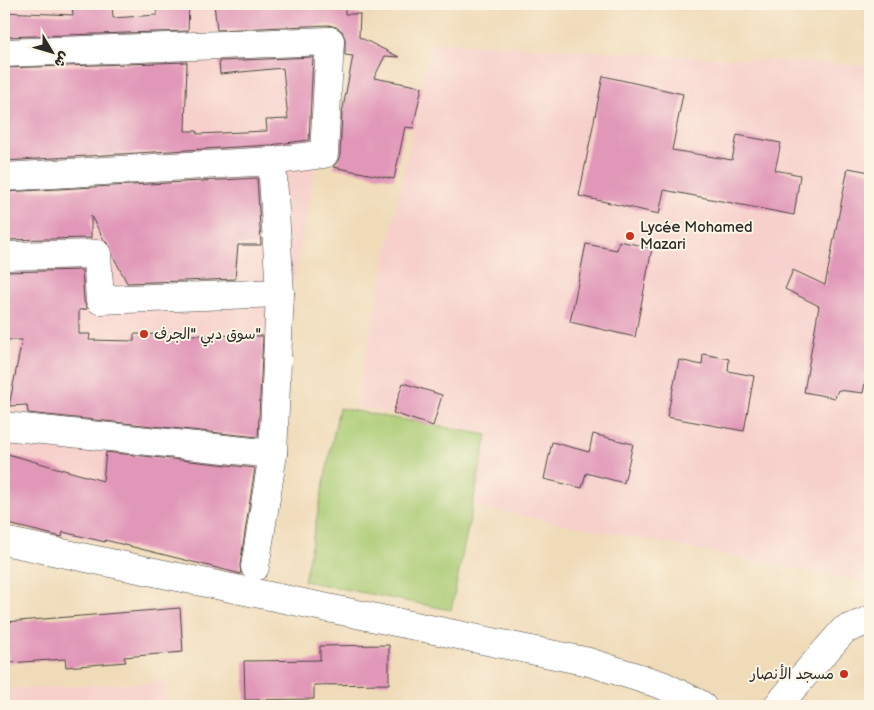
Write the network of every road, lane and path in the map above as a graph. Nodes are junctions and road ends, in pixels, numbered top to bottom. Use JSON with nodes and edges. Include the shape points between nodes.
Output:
{"nodes":[{"id":1,"x":4,"y":53,"type":"edge"},
{"id":2,"x":272,"y":161,"type":"junction"},
{"id":3,"x":4,"y":177,"type":"edge"},
{"id":4,"x":4,"y":256,"type":"edge"},
{"id":5,"x":280,"y":293,"type":"junction"},
{"id":6,"x":4,"y":426,"type":"edge"},
{"id":7,"x":273,"y":454,"type":"junction"},
{"id":8,"x":4,"y":541,"type":"edge"},
{"id":9,"x":255,"y":567,"type":"dead end"},
{"id":10,"x":870,"y":620,"type":"edge"},
{"id":11,"x":702,"y":706,"type":"edge"},
{"id":12,"x":777,"y":706,"type":"edge"}],
"edges":[{"from":1,"to":2,"type":"street","via":[[328,43],[324,154]]},
{"from":2,"to":3,"type":"street"},
{"from":2,"to":5,"type":"street"},
{"from":4,"to":5,"type":"street","via":[[97,254],[100,300]]},
{"from":5,"to":7,"type":"street"},
{"from":6,"to":7,"type":"street"},
{"from":7,"to":9,"type":"street"},
{"from":8,"to":11,"type":"street","via":[[590,662],[662,685]]},
{"from":10,"to":12,"type":"street","via":[[844,630]]}]}
